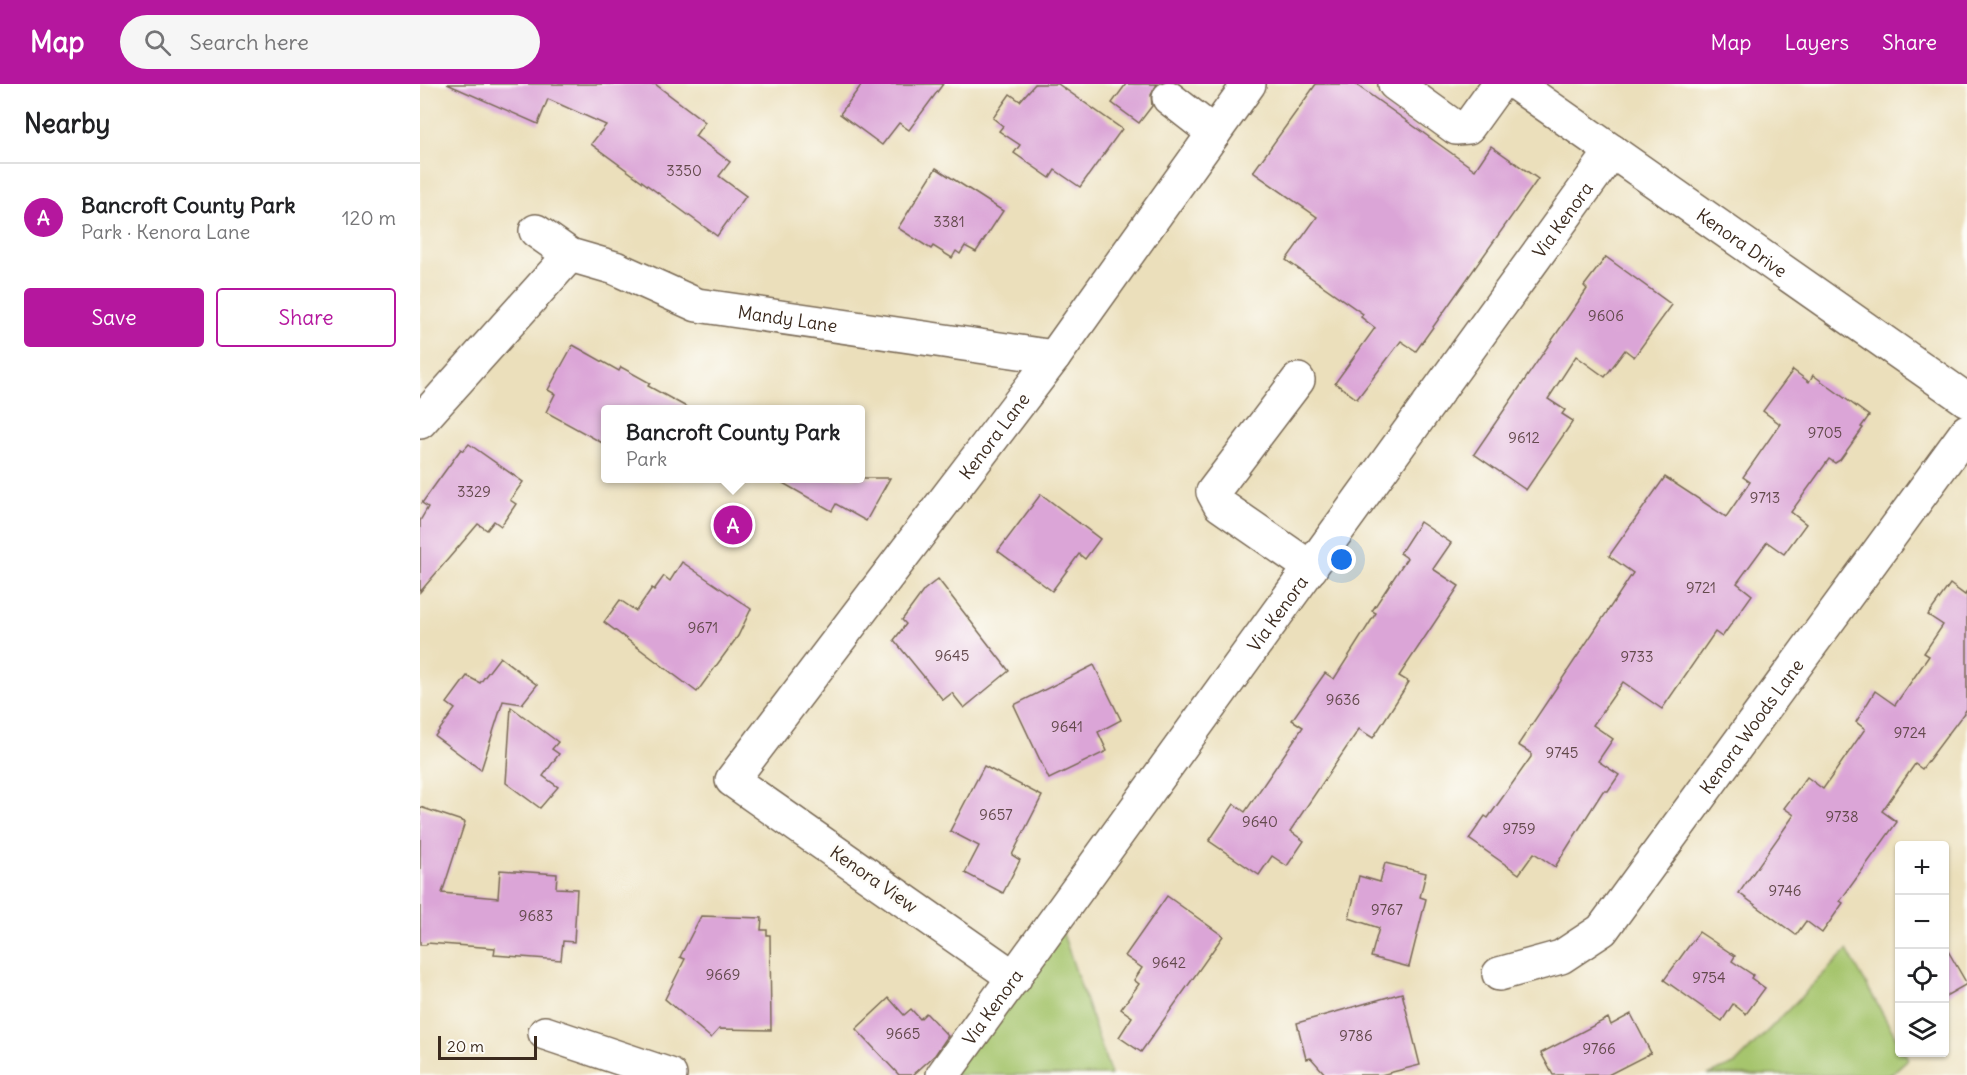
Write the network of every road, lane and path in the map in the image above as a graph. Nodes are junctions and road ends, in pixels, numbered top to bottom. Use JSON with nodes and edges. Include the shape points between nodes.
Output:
{"nodes":[{"id":1,"x":1249,"y":84,"type":"edge"},
{"id":2,"x":1395,"y":84,"type":"edge"},
{"id":3,"x":1499,"y":84,"type":"edge"},
{"id":4,"x":1516,"y":84,"type":"edge"},
{"id":5,"x":1169,"y":98,"type":"dead end"},
{"id":6,"x":1214,"y":133,"type":"junction"},
{"id":7,"x":1612,"y":151,"type":"junction"},
{"id":8,"x":536,"y":231,"type":"dead end"},
{"id":9,"x":570,"y":255,"type":"junction"},
{"id":10,"x":1054,"y":357,"type":"junction"},
{"id":11,"x":1298,"y":380,"type":"dead end"},
{"id":12,"x":1967,"y":400,"type":"edge"},
{"id":13,"x":420,"y":422,"type":"edge"},
{"id":14,"x":1967,"y":431,"type":"edge"},
{"id":15,"x":1311,"y":568,"type":"junction"},
{"id":16,"x":732,"y":780,"type":"joint"},
{"id":17,"x":1499,"y":974,"type":"dead end"},
{"id":18,"x":1015,"y":978,"type":"junction"},
{"id":19,"x":545,"y":1033,"type":"dead end"},
{"id":20,"x":670,"y":1075,"type":"edge"},
{"id":21,"x":943,"y":1075,"type":"edge"}],
"edges":[{"from":1,"to":6,"type":"street","name":"Kenora Lane"},
{"from":2,"to":3,"type":"street","via":[[1456,128],[1468,127]]},
{"from":4,"to":7,"type":"street","name":"Kenora Drive"},
{"from":5,"to":6,"type":"street"},
{"from":6,"to":10,"type":"street","name":"Kenora Lane"},
{"from":7,"to":12,"type":"street","name":"Kenora Drive"},
{"from":7,"to":15,"type":"street","name":"Via Kenora"},
{"from":8,"to":9,"type":"street","name":"Mandy Lane"},
{"from":9,"to":10,"type":"street","name":"Mandy Lane","via":[[615,268],[697,305]]},
{"from":9,"to":13,"type":"street"},
{"from":10,"to":16,"type":"street","name":"Kenora Lane"},
{"from":11,"to":15,"type":"street","via":[[1213,492],[1220,505]]},
{"from":14,"to":17,"type":"street","name":"Kenora Woods Lane","via":[[1602,930],[1561,957]]},
{"from":15,"to":18,"type":"street","name":"Via Kenora"},
{"from":16,"to":18,"type":"street","name":"Kenora View"},
{"from":18,"to":21,"type":"street","name":"Via Kenora"},
{"from":19,"to":20,"type":"street"}]}
